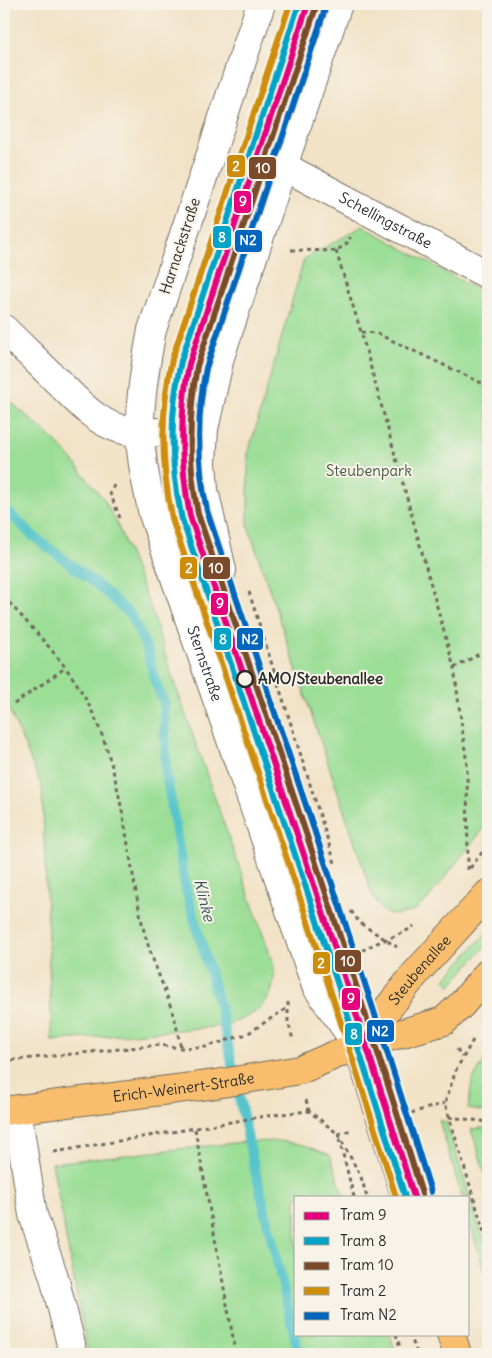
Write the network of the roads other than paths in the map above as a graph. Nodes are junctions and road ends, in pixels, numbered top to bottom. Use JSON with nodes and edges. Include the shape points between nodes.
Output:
{"nodes":[{"id":1,"x":261,"y":4,"type":"edge"},
{"id":2,"x":338,"y":4,"type":"edge"},
{"id":3,"x":283,"y":166,"type":"junction"},
{"id":4,"x":488,"y":275,"type":"edge"},
{"id":5,"x":4,"y":329,"type":"edge"},
{"id":6,"x":204,"y":429,"type":"junction"},
{"id":7,"x":140,"y":432,"type":"junction"},
{"id":8,"x":488,"y":894,"type":"edge"},
{"id":9,"x":488,"y":973,"type":"edge"},
{"id":10,"x":358,"y":1046,"type":"junction"},
{"id":11,"x":11,"y":1110,"type":"edge"},
{"id":12,"x":406,"y":1196,"type":"edge"},
{"id":13,"x":452,"y":1336,"type":"edge"},
{"id":14,"x":70,"y":1354,"type":"edge"},
{"id":15,"x":457,"y":1354,"type":"edge"}],
"edges":[{"from":1,"to":7,"type":"street","name":"Harnackstraße","via":[[152,330]]},
{"from":2,"to":3,"type":"street"},
{"from":3,"to":4,"type":"street","name":"Schellingstraße"},
{"from":3,"to":6,"type":"street","via":[[220,357]]},
{"from":5,"to":7,"type":"street","via":[[96,417],[106,424]]},
{"from":6,"to":7,"type":"street"},
{"from":6,"to":10,"type":"street","via":[[204,490],[222,570],[216,595],[223,635],[336,971]]},
{"from":7,"to":10,"type":"street","name":"Sternstraße","via":[[153,514],[316,986]]},
{"from":8,"to":10,"type":"main road","name":"Steubenallee","via":[[416,973]]},
{"from":9,"to":10,"type":"main road","via":[[444,1021]]},
{"from":10,"to":11,"type":"main road","name":"Erich-Weinert-Straße","via":[[300,1070]]},
{"from":10,"to":12,"type":"main road"},
{"from":11,"to":14,"type":"street","via":[[24,1156],[33,1215],[54,1277],[71,1344]]},
{"from":13,"to":15,"type":"main road"}]}
